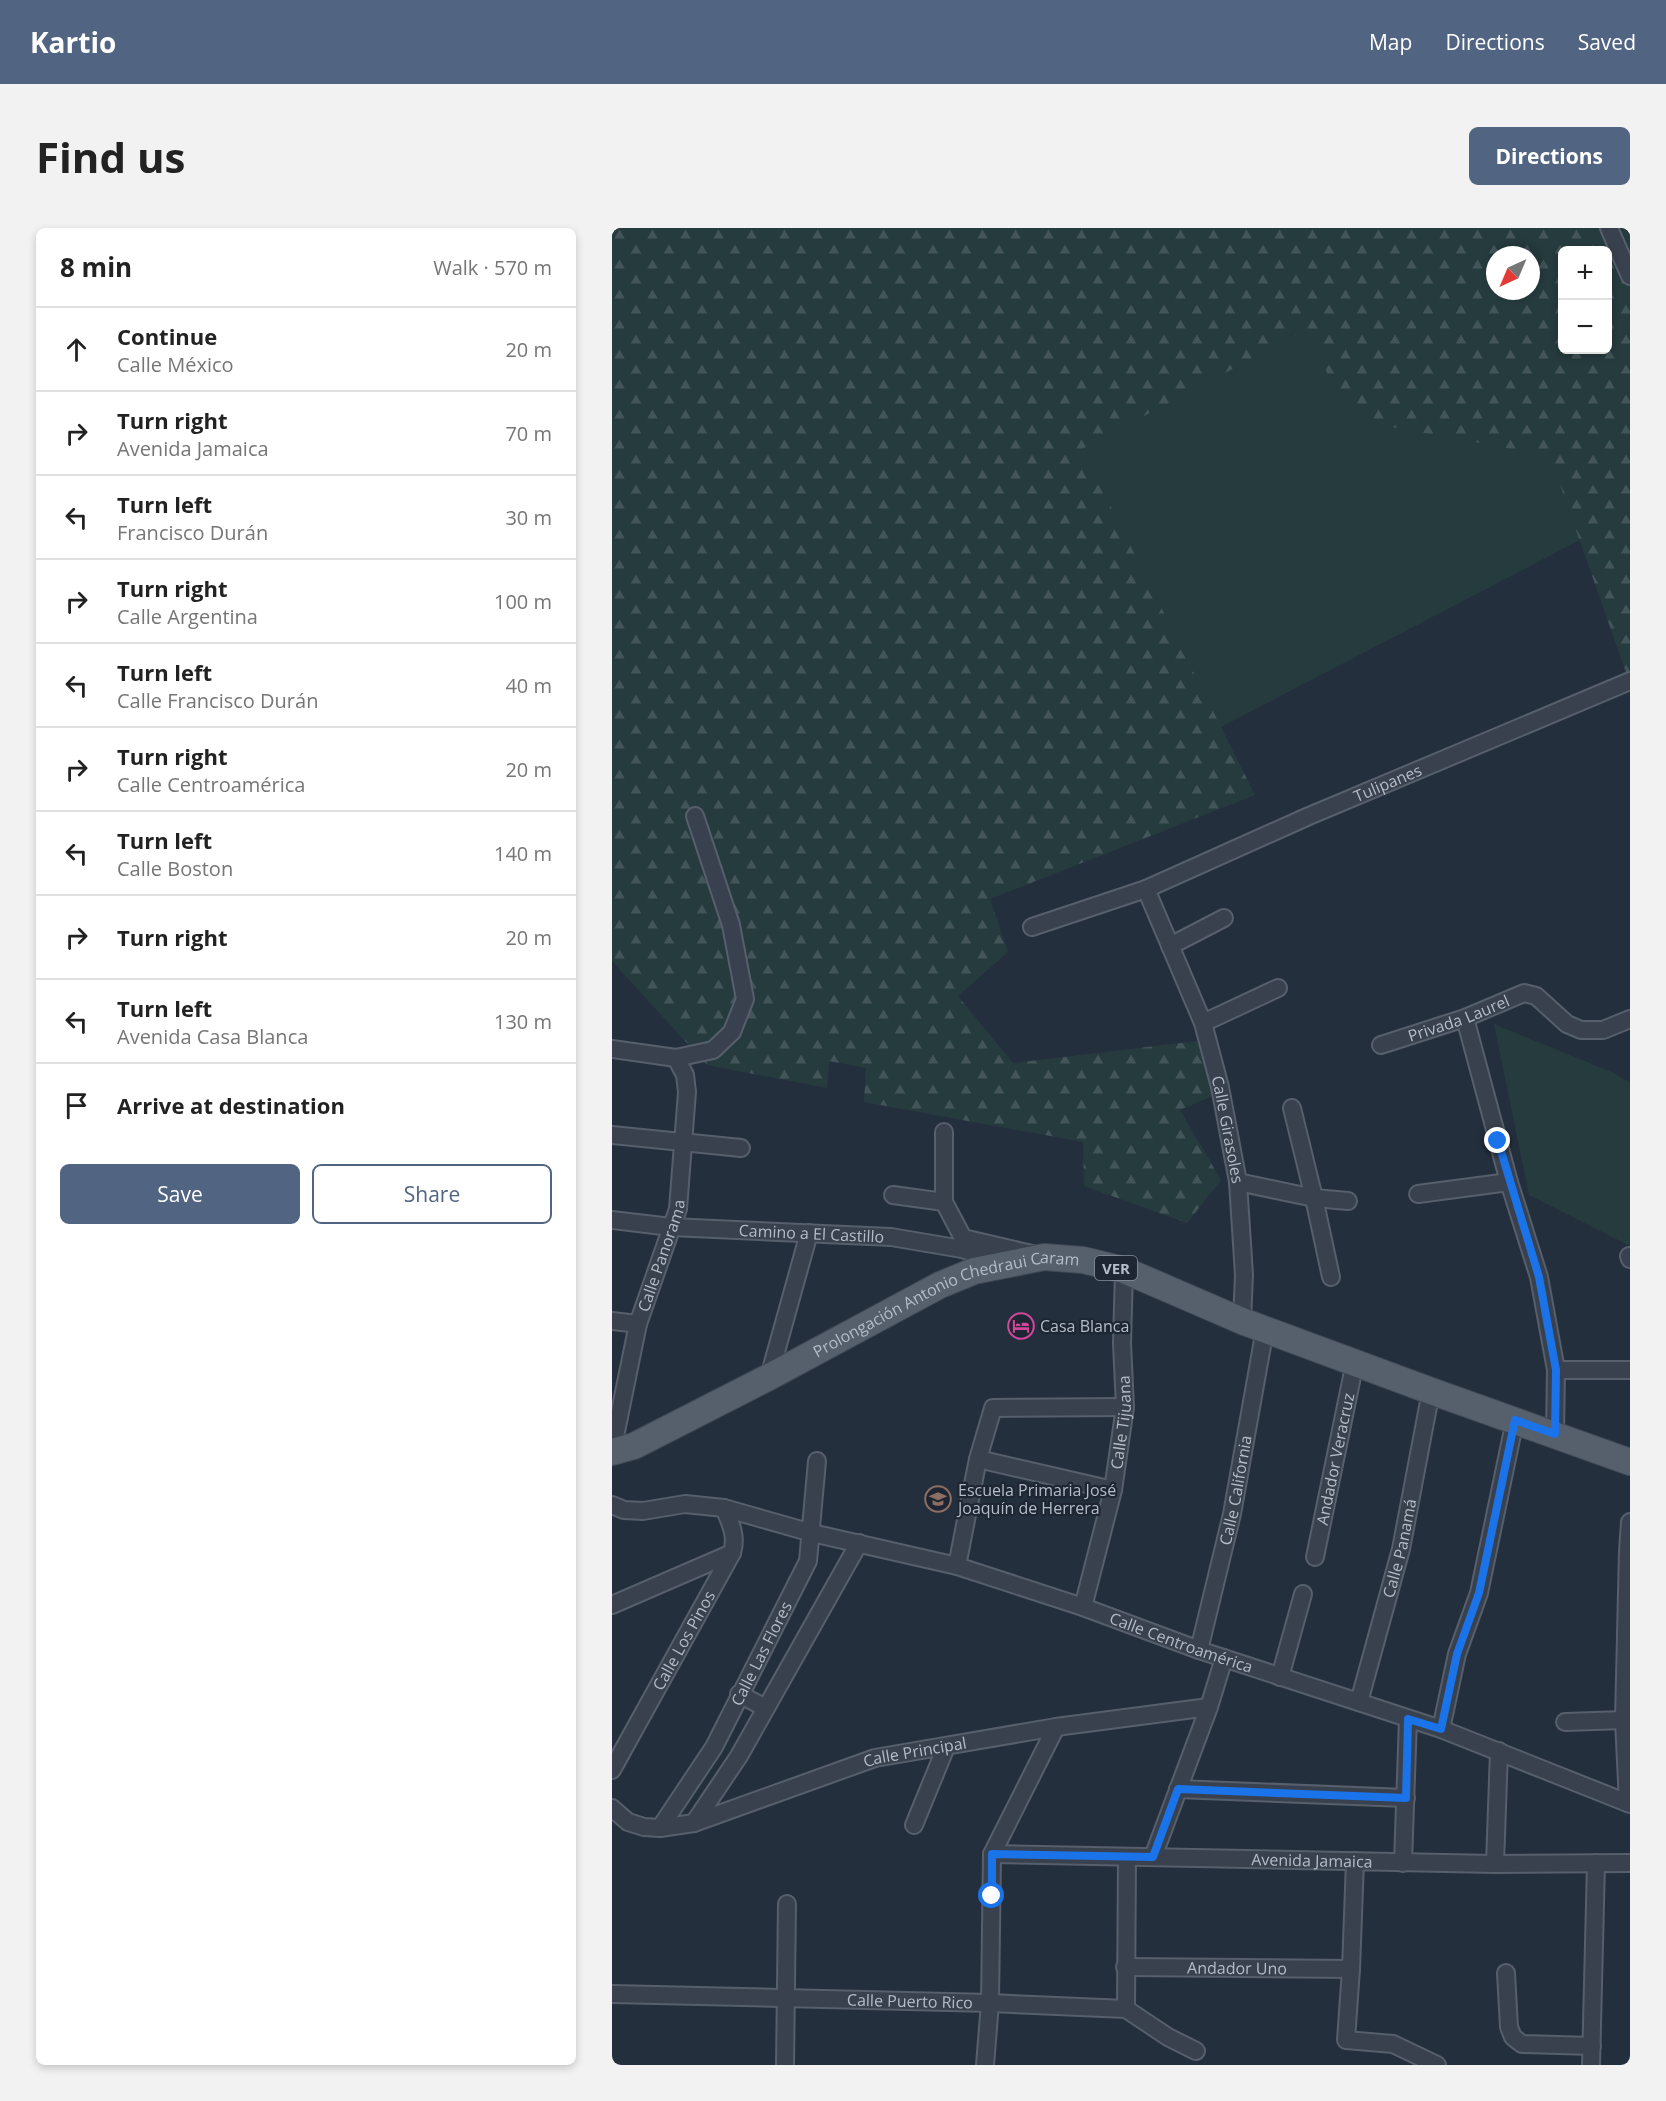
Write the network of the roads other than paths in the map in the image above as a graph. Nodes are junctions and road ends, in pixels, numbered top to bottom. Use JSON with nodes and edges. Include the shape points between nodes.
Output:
{"nodes":[{"id":1,"x":1610,"y":232,"type":"edge"},
{"id":2,"x":1630,"y":247,"type":"edge"},
{"id":3,"x":1630,"y":276,"type":"edge"},
{"id":4,"x":1630,"y":681,"type":"edge"},
{"id":5,"x":695,"y":816,"type":"dead end"},
{"id":6,"x":1146,"y":889,"type":"junction"},
{"id":7,"x":1224,"y":918,"type":"dead end"},
{"id":8,"x":1032,"y":927,"type":"dead end"},
{"id":9,"x":1170,"y":946,"type":"junction"},
{"id":10,"x":1278,"y":988,"type":"dead end"},
{"id":11,"x":1465,"y":1018,"type":"junction"},
{"id":12,"x":1630,"y":1019,"type":"edge"},
{"id":13,"x":1203,"y":1023,"type":"junction"},
{"id":14,"x":1381,"y":1045,"type":"dead end"},
{"id":15,"x":612,"y":1049,"type":"edge"},
{"id":16,"x":676,"y":1058,"type":"junction"},
{"id":17,"x":1292,"y":1108,"type":"dead end"},
{"id":18,"x":944,"y":1132,"type":"dead end"},
{"id":19,"x":612,"y":1135,"type":"edge"},
{"id":20,"x":684,"y":1143,"type":"junction"},
{"id":21,"x":741,"y":1148,"type":"dead end"},
{"id":22,"x":1238,"y":1182,"type":"junction"},
{"id":23,"x":1509,"y":1182,"type":"junction"},
{"id":24,"x":1418,"y":1194,"type":"dead end"},
{"id":25,"x":893,"y":1195,"type":"dead end"},
{"id":26,"x":1314,"y":1198,"type":"junction"},
{"id":27,"x":944,"y":1202,"type":"junction"},
{"id":28,"x":1348,"y":1202,"type":"dead end"},
{"id":29,"x":612,"y":1220,"type":"edge"},
{"id":30,"x":671,"y":1227,"type":"junction"},
{"id":31,"x":809,"y":1233,"type":"junction"},
{"id":32,"x":962,"y":1244,"type":"junction"},
{"id":33,"x":1044,"y":1257,"type":"junction"},
{"id":34,"x":1008,"y":1264,"type":"junction"},
{"id":35,"x":1124,"y":1270,"type":"junction"},
{"id":36,"x":1331,"y":1277,"type":"dead end"},
{"id":37,"x":612,"y":1321,"type":"edge"},
{"id":38,"x":638,"y":1324,"type":"junction"},
{"id":39,"x":1253,"y":1325,"type":"junction"},
{"id":40,"x":1355,"y":1362,"type":"junction"},
{"id":41,"x":1556,"y":1370,"type":"junction"},
{"id":42,"x":1630,"y":1370,"type":"edge"},
{"id":43,"x":769,"y":1377,"type":"junction"},
{"id":44,"x":1431,"y":1391,"type":"junction"},
{"id":45,"x":1125,"y":1407,"type":"junction"},
{"id":46,"x":1515,"y":1420,"type":"junction"},
{"id":47,"x":1555,"y":1434,"type":"junction"},
{"id":48,"x":612,"y":1451,"type":"edge"},
{"id":49,"x":978,"y":1459,"type":"junction"},
{"id":50,"x":817,"y":1461,"type":"dead end"},
{"id":51,"x":1630,"y":1462,"type":"edge"},
{"id":52,"x":1113,"y":1490,"type":"junction"},
{"id":53,"x":612,"y":1505,"type":"edge"},
{"id":54,"x":724,"y":1508,"type":"junction"},
{"id":55,"x":1630,"y":1522,"type":"edge"},
{"id":56,"x":812,"y":1533,"type":"junction"},
{"id":57,"x":859,"y":1543,"type":"junction"},
{"id":58,"x":732,"y":1553,"type":"junction"},
{"id":59,"x":1315,"y":1557,"type":"dead end"},
{"id":60,"x":957,"y":1566,"type":"junction"},
{"id":61,"x":1303,"y":1594,"type":"dead end"},
{"id":62,"x":612,"y":1605,"type":"edge"},
{"id":63,"x":1083,"y":1607,"type":"junction"},
{"id":64,"x":1199,"y":1650,"type":"junction"},
{"id":65,"x":1224,"y":1658,"type":"junction"},
{"id":66,"x":1280,"y":1677,"type":"junction"},
{"id":67,"x":739,"y":1694,"type":"junction"},
{"id":68,"x":1359,"y":1702,"type":"junction"},
{"id":69,"x":1209,"y":1707,"type":"junction"},
{"id":70,"x":766,"y":1708,"type":"junction"},
{"id":71,"x":1408,"y":1719,"type":"junction"},
{"id":72,"x":1624,"y":1720,"type":"junction"},
{"id":73,"x":1565,"y":1722,"type":"dead end"},
{"id":74,"x":1056,"y":1727,"type":"junction"},
{"id":75,"x":1441,"y":1729,"type":"junction"},
{"id":76,"x":946,"y":1747,"type":"junction"},
{"id":77,"x":1499,"y":1750,"type":"junction"},
{"id":78,"x":612,"y":1770,"type":"edge"},
{"id":79,"x":1178,"y":1789,"type":"junction"},
{"id":80,"x":1406,"y":1798,"type":"junction"},
{"id":81,"x":1629,"y":1803,"type":"edge"},
{"id":82,"x":612,"y":1808,"type":"edge"},
{"id":83,"x":694,"y":1823,"type":"junction"},
{"id":84,"x":914,"y":1825,"type":"dead end"},
{"id":85,"x":660,"y":1828,"type":"junction"},
{"id":86,"x":992,"y":1854,"type":"junction"},
{"id":87,"x":1127,"y":1857,"type":"junction"},
{"id":88,"x":1153,"y":1857,"type":"junction"},
{"id":89,"x":1355,"y":1861,"type":"junction"},
{"id":90,"x":1403,"y":1863,"type":"junction"},
{"id":91,"x":1596,"y":1863,"type":"junction"},
{"id":92,"x":1630,"y":1863,"type":"edge"},
{"id":93,"x":1495,"y":1864,"type":"junction"},
{"id":94,"x":787,"y":1904,"type":"dead end"},
{"id":95,"x":1125,"y":1967,"type":"junction"},
{"id":96,"x":1351,"y":1969,"type":"junction"},
{"id":97,"x":1506,"y":1973,"type":"dead end"},
{"id":98,"x":612,"y":1994,"type":"edge"},
{"id":99,"x":786,"y":1998,"type":"junction"},
{"id":100,"x":990,"y":2003,"type":"junction"},
{"id":101,"x":1126,"y":2009,"type":"junction"},
{"id":102,"x":1592,"y":2046,"type":"junction"},
{"id":103,"x":1196,"y":2051,"type":"dead end"},
{"id":104,"x":785,"y":2065,"type":"edge"},
{"id":105,"x":985,"y":2065,"type":"edge"},
{"id":106,"x":1437,"y":2065,"type":"edge"},
{"id":107,"x":1591,"y":2065,"type":"edge"}],
"edges":[{"from":1,"to":2,"type":"street"},
{"from":1,"to":3,"type":"street"},
{"from":4,"to":6,"type":"street","name":"Tulipanes"},
{"from":5,"to":16,"type":"street","via":[[730,925],[745,999],[732,1032],[713,1050]]},
{"from":6,"to":8,"type":"street","name":"Tulipanes"},
{"from":6,"to":9,"type":"street","name":"Calle Girasoles"},
{"from":7,"to":9,"type":"street"},
{"from":9,"to":13,"type":"street","name":"Calle Girasoles"},
{"from":10,"to":13,"type":"street"},
{"from":11,"to":12,"type":"street","name":"Privada Laurel","via":[[1524,993],[1536,996],[1567,1024],[1581,1030],[1603,1030]]},
{"from":11,"to":14,"type":"street","name":"Privada Laurel"},
{"from":11,"to":23,"type":"street"},
{"from":13,"to":22,"type":"street","name":"Calle Girasoles","via":[[1221,1087]]},
{"from":15,"to":16,"type":"street"},
{"from":16,"to":20,"type":"street","name":"Calle Panorama","via":[[685,1075],[687,1092]]},
{"from":17,"to":26,"type":"street"},
{"from":18,"to":27,"type":"street"},
{"from":19,"to":20,"type":"street"},
{"from":20,"to":21,"type":"street"},
{"from":20,"to":30,"type":"street","name":"Calle Panorama","via":[[678,1209]]},
{"from":22,"to":26,"type":"street"},
{"from":22,"to":39,"type":"street","name":"Calle Girasoles","via":[[1244,1275]]},
{"from":23,"to":24,"type":"street"},
{"from":23,"to":41,"type":"street","via":[[1539,1277]]},
{"from":25,"to":27,"type":"street"},
{"from":26,"to":28,"type":"street"},
{"from":26,"to":36,"type":"street"},
{"from":27,"to":32,"type":"street"},
{"from":29,"to":30,"type":"street","name":"Camino a El Castillo"},
{"from":30,"to":31,"type":"street","name":"Camino a El Castillo"},
{"from":30,"to":38,"type":"street","name":"Calle Panorama"},
{"from":31,"to":32,"type":"street","name":"Camino a El Castillo"},
{"from":31,"to":43,"type":"street"},
{"from":32,"to":33,"type":"street","name":"Camino a El Castillo"},
{"from":32,"to":34,"type":"street","name":"Camino a El Castillo"},
{"from":33,"to":34,"type":"main road","name":"Prolongación Antonio Chedraui Caram","number":"VER"},
{"from":33,"to":35,"type":"main road","name":"Prolongación Antonio Chedraui Caram","number":"VER","via":[[1083,1260]]},
{"from":34,"to":43,"type":"main road","name":"Prolongación Antonio Chedraui Caram","number":"VER","via":[[974,1271],[940,1285]]},
{"from":35,"to":39,"type":"main road","name":"Prolongación Antonio Chedraui Caram","number":"VER"},
{"from":35,"to":45,"type":"street","name":"Calle Tijuana"},
{"from":37,"to":38,"type":"street"},
{"from":38,"to":48,"type":"street","name":"Calle Panorama"},
{"from":39,"to":40,"type":"main road","name":"Prolongación Antonio Chedraui Caram","number":"VER"},
{"from":39,"to":64,"type":"street","name":"Calle California","via":[[1232,1514]]},
{"from":40,"to":44,"type":"main road","name":"Prolongación Antonio Chedraui Caram","number":"VER"},
{"from":40,"to":59,"type":"street","name":"Andador Veracruz"},
{"from":41,"to":42,"type":"street"},
{"from":41,"to":47,"type":"street"},
{"from":43,"to":48,"type":"main road","name":"Prolongación Antonio Chedraui Caram","number":"VER","via":[[634,1446]]},
{"from":44,"to":46,"type":"main road","name":"Prolongación Antonio Chedraui Caram","number":"VER"},
{"from":44,"to":68,"type":"street","name":"Calle Panamá","via":[[1401,1549]]},
{"from":45,"to":49,"type":"street","via":[[993,1408]]},
{"from":45,"to":52,"type":"street","name":"Calle Tijuana"},
{"from":46,"to":47,"type":"main road","name":"Prolongación Antonio Chedraui Caram","number":"VER"},
{"from":46,"to":75,"type":"street","via":[[1479,1593],[1457,1654]]},
{"from":47,"to":51,"type":"main road","name":"Prolongación Antonio Chedraui Caram","number":"VER"},
{"from":49,"to":52,"type":"street"},
{"from":49,"to":60,"type":"street"},
{"from":50,"to":56,"type":"street","name":"Calle Las Flores"},
{"from":52,"to":63,"type":"street","name":"Calle Tijuana"},
{"from":53,"to":54,"type":"street","name":"Calle Centroamérica","via":[[643,1511],[685,1504]]},
{"from":54,"to":56,"type":"street","name":"Calle Centroamérica"},
{"from":54,"to":58,"type":"street","via":[[733,1529]]},
{"from":55,"to":72,"type":"street"},
{"from":56,"to":57,"type":"street","name":"Calle Centroamérica"},
{"from":56,"to":67,"type":"street","name":"Calle Las Flores","via":[[808,1561]]},
{"from":57,"to":60,"type":"street","name":"Calle Centroamérica"},
{"from":57,"to":70,"type":"street","name":"Calle Las Flores"},
{"from":58,"to":62,"type":"street"},
{"from":58,"to":78,"type":"street","name":"Calle Los Pinos"},
{"from":60,"to":63,"type":"street","name":"Calle Centroamérica"},
{"from":61,"to":66,"type":"street"},
{"from":63,"to":64,"type":"street","name":"Calle Centroamérica"},
{"from":64,"to":65,"type":"street","name":"Calle Centroamérica"},
{"from":65,"to":66,"type":"street","name":"Calle Centroamérica"},
{"from":65,"to":69,"type":"street"},
{"from":66,"to":68,"type":"street","name":"Calle Centroamérica"},
{"from":67,"to":70,"type":"street"},
{"from":67,"to":85,"type":"street","name":"Calle Las Flores","via":[[714,1747]]},
{"from":68,"to":71,"type":"street","name":"Calle Centroamérica"},
{"from":69,"to":74,"type":"street","name":"Calle Principal"},
{"from":69,"to":79,"type":"street"},
{"from":70,"to":83,"type":"street","name":"Calle Las Flores"},
{"from":71,"to":75,"type":"street","name":"Calle Centroamérica"},
{"from":71,"to":80,"type":"street"},
{"from":72,"to":73,"type":"street"},
{"from":72,"to":81,"type":"street"},
{"from":74,"to":76,"type":"street","name":"Calle Principal"},
{"from":74,"to":86,"type":"street"},
{"from":75,"to":77,"type":"street","name":"Calle Centroamérica"},
{"from":76,"to":83,"type":"street","name":"Calle Principal","via":[[874,1758]]},
{"from":76,"to":84,"type":"street"},
{"from":77,"to":81,"type":"street","name":"Calle Centroamérica"},
{"from":77,"to":93,"type":"street"},
{"from":79,"to":80,"type":"street"},
{"from":79,"to":88,"type":"street"},
{"from":80,"to":90,"type":"street"},
{"from":82,"to":85,"type":"street","name":"Calle Principal","via":[[628,1822]]},
{"from":83,"to":85,"type":"street","name":"Calle Principal"},
{"from":86,"to":87,"type":"street","name":"Avenida Jamaica"},
{"from":86,"to":100,"type":"street"},
{"from":87,"to":88,"type":"street","name":"Avenida Jamaica"},
{"from":87,"to":95,"type":"street"},
{"from":88,"to":89,"type":"street","name":"Avenida Jamaica"},
{"from":89,"to":90,"type":"street","name":"Avenida Jamaica"},
{"from":89,"to":96,"type":"street"},
{"from":90,"to":93,"type":"street","name":"Avenida Jamaica"},
{"from":91,"to":92,"type":"street","name":"Avenida Jamaica"},
{"from":91,"to":93,"type":"street","name":"Avenida Jamaica"},
{"from":91,"to":102,"type":"street"},
{"from":94,"to":99,"type":"street"},
{"from":95,"to":96,"type":"street","name":"Andador Uno"},
{"from":95,"to":101,"type":"street"},
{"from":96,"to":106,"type":"street","via":[[1346,2040],[1393,2044]]},
{"from":97,"to":102,"type":"street","via":[[1513,2037],[1522,2044]]},
{"from":98,"to":99,"type":"street","name":"Calle Puerto Rico"},
{"from":99,"to":100,"type":"street","name":"Calle Puerto Rico"},
{"from":99,"to":104,"type":"street"},
{"from":100,"to":101,"type":"street","name":"Calle Puerto Rico"},
{"from":100,"to":105,"type":"street"},
{"from":101,"to":103,"type":"street"},
{"from":102,"to":107,"type":"street"}]}
